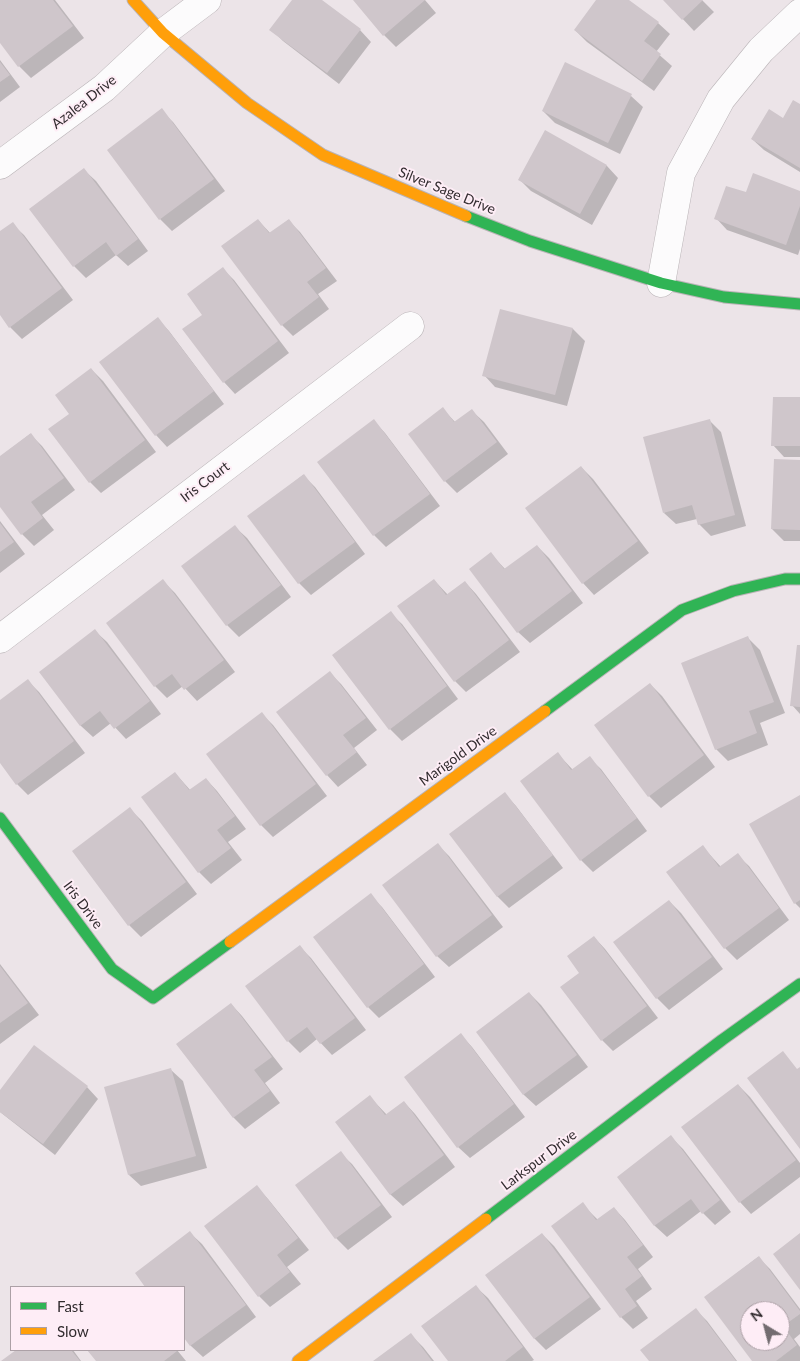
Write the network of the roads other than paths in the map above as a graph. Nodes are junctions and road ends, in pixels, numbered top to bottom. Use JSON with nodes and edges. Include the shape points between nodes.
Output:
{"nodes":[{"id":1,"x":133,"y":0,"type":"edge"},
{"id":2,"x":207,"y":0,"type":"edge"},
{"id":3,"x":800,"y":13,"type":"edge"},
{"id":4,"x":163,"y":33,"type":"junction"},
{"id":5,"x":0,"y":165,"type":"edge"},
{"id":6,"x":661,"y":283,"type":"junction"},
{"id":7,"x":800,"y":304,"type":"edge"},
{"id":8,"x":410,"y":326,"type":"dead end"},
{"id":9,"x":800,"y":579,"type":"edge"},
{"id":10,"x":0,"y":639,"type":"edge"},
{"id":11,"x":0,"y":818,"type":"edge"},
{"id":12,"x":800,"y":984,"type":"edge"},
{"id":13,"x":153,"y":998,"type":"joint"},
{"id":14,"x":298,"y":1361,"type":"edge"}],
"edges":[{"from":1,"to":4,"type":"street","name":"Silver Sage Drive"},
{"from":2,"to":4,"type":"street","name":"Azalea Drive"},
{"from":3,"to":6,"type":"street","via":[[760,50],[721,98],[681,173]]},
{"from":4,"to":5,"type":"street","name":"Azalea Drive","via":[[104,88]]},
{"from":4,"to":6,"type":"street","name":"Silver Sage Drive","via":[[247,103],[323,155],[530,240]]},
{"from":6,"to":7,"type":"street","name":"Silver Sage Drive","via":[[724,297]]},
{"from":8,"to":10,"type":"street","name":"Iris Court"},
{"from":9,"to":13,"type":"street","name":"Marigold Drive","via":[[733,590],[682,610]]},
{"from":11,"to":13,"type":"street","name":"Iris Drive","via":[[112,969]]},
{"from":12,"to":14,"type":"street","name":"Larkspur Drive"}]}
